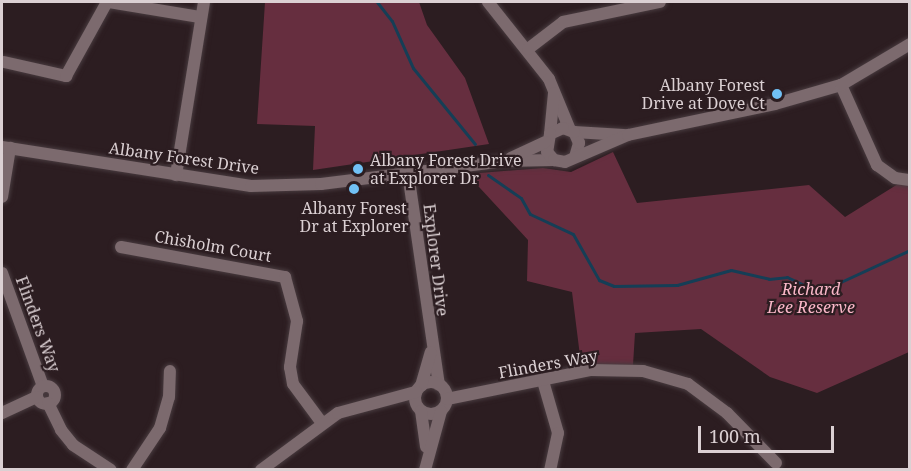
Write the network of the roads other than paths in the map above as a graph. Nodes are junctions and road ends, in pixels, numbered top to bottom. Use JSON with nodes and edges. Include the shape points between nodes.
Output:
{"nodes":[{"id":1,"x":108,"y":2,"type":"edge"},
{"id":2,"x":204,"y":2,"type":"edge"},
{"id":3,"x":488,"y":2,"type":"edge"},
{"id":4,"x":660,"y":2,"type":"edge"},
{"id":5,"x":200,"y":17,"type":"junction"},
{"id":6,"x":909,"y":44,"type":"edge"},
{"id":7,"x":528,"y":49,"type":"junction"},
{"id":8,"x":4,"y":62,"type":"dead end"},
{"id":9,"x":841,"y":85,"type":"junction"},
{"id":10,"x":554,"y":92,"type":"junction"},
{"id":11,"x":572,"y":131,"type":"junction"},
{"id":12,"x":628,"y":135,"type":"junction"},
{"id":13,"x":548,"y":138,"type":"junction"},
{"id":14,"x":6,"y":148,"type":"edge"},
{"id":15,"x":575,"y":157,"type":"junction"},
{"id":16,"x":554,"y":160,"type":"junction"},
{"id":17,"x":505,"y":161,"type":"junction"},
{"id":18,"x":408,"y":173,"type":"junction"},
{"id":19,"x":176,"y":175,"type":"junction"},
{"id":20,"x":909,"y":180,"type":"edge"},
{"id":21,"x":2,"y":197,"type":"edge"},
{"id":22,"x":121,"y":247,"type":"dead end"},
{"id":23,"x":2,"y":273,"type":"edge"},
{"id":24,"x":431,"y":351,"type":"junction"},
{"id":25,"x":170,"y":371,"type":"dead end"},
{"id":26,"x":543,"y":381,"type":"junction"},
{"id":27,"x":443,"y":390,"type":"junction"},
{"id":28,"x":418,"y":398,"type":"junction"},
{"id":29,"x":42,"y":400,"type":"junction"},
{"id":30,"x":441,"y":411,"type":"junction"},
{"id":31,"x":2,"y":413,"type":"edge"},
{"id":32,"x":322,"y":423,"type":"junction"},
{"id":33,"x":427,"y":451,"type":"junction"},
{"id":34,"x":776,"y":463,"type":"dead end"},
{"id":35,"x":111,"y":470,"type":"edge"},
{"id":36,"x":132,"y":470,"type":"edge"},
{"id":37,"x":261,"y":470,"type":"edge"},
{"id":38,"x":425,"y":470,"type":"edge"},
{"id":39,"x":550,"y":470,"type":"edge"}],
"edges":[{"from":1,"to":5,"type":"street"},
{"from":1,"to":8,"type":"street","via":[[66,76]]},
{"from":2,"to":5,"type":"street"},
{"from":3,"to":7,"type":"street"},
{"from":4,"to":7,"type":"street","via":[[563,22]]},
{"from":5,"to":19,"type":"street","via":[[200,44]]},
{"from":6,"to":9,"type":"street"},
{"from":7,"to":10,"type":"street"},
{"from":9,"to":12,"type":"street","via":[[775,104]]},
{"from":9,"to":20,"type":"street","via":[[878,165],[896,178]]},
{"from":10,"to":11,"type":"street"},
{"from":10,"to":13,"type":"street"},
{"from":11,"to":12,"type":"street"},
{"from":11,"to":13,"type":"street","via":[[559,129]]},
{"from":11,"to":15,"type":"street","via":[[579,143]]},
{"from":12,"to":15,"type":"street"},
{"from":13,"to":16,"type":"street","via":[[547,152]]},
{"from":13,"to":17,"type":"street","name":"Albany Forest Drive"},
{"from":14,"to":19,"type":"street","name":"Albany Forest Drive"},
{"from":14,"to":21,"type":"street"},
{"from":15,"to":16,"type":"street","via":[[565,162]]},
{"from":16,"to":17,"type":"street","name":"Albany Forest Drive"},
{"from":17,"to":18,"type":"street","name":"Albany Forest Drive"},
{"from":18,"to":19,"type":"street","name":"Albany Forest Drive","via":[[267,186]]},
{"from":18,"to":24,"type":"street","name":"Explorer Drive"},
{"from":22,"to":32,"type":"street","name":"Chisholm Court","via":[[285,277],[297,321],[290,367],[293,384]]},
{"from":23,"to":29,"type":"street","name":"Flinders Way","via":[[43,386],[55,393]]},
{"from":24,"to":27,"type":"street","name":"Explorer Drive"},
{"from":24,"to":28,"type":"street","name":"Explorer Drive"},
{"from":25,"to":36,"type":"street","via":[[169,397],[160,428]]},
{"from":26,"to":27,"type":"street","name":"Flinders Way","via":[[474,394]]},
{"from":26,"to":34,"type":"street","name":"Flinders Way","via":[[591,370],[644,371],[688,384],[727,413]]},
{"from":26,"to":39,"type":"street","via":[[558,433]]},
{"from":27,"to":28,"type":"street","name":"Flinders Way"},
{"from":27,"to":30,"type":"street","name":"Explorer Drive"},
{"from":28,"to":30,"type":"street","via":[[431,414]]},
{"from":28,"to":32,"type":"street","via":[[352,408]]},
{"from":28,"to":33,"type":"street","name":"Explorer Drive"},
{"from":29,"to":31,"type":"street"},
{"from":29,"to":35,"type":"street","via":[[73,445]]},
{"from":30,"to":33,"type":"street","name":"Explorer Drive"},
{"from":32,"to":37,"type":"street"},
{"from":33,"to":38,"type":"street","name":"Explorer Drive"}]}
